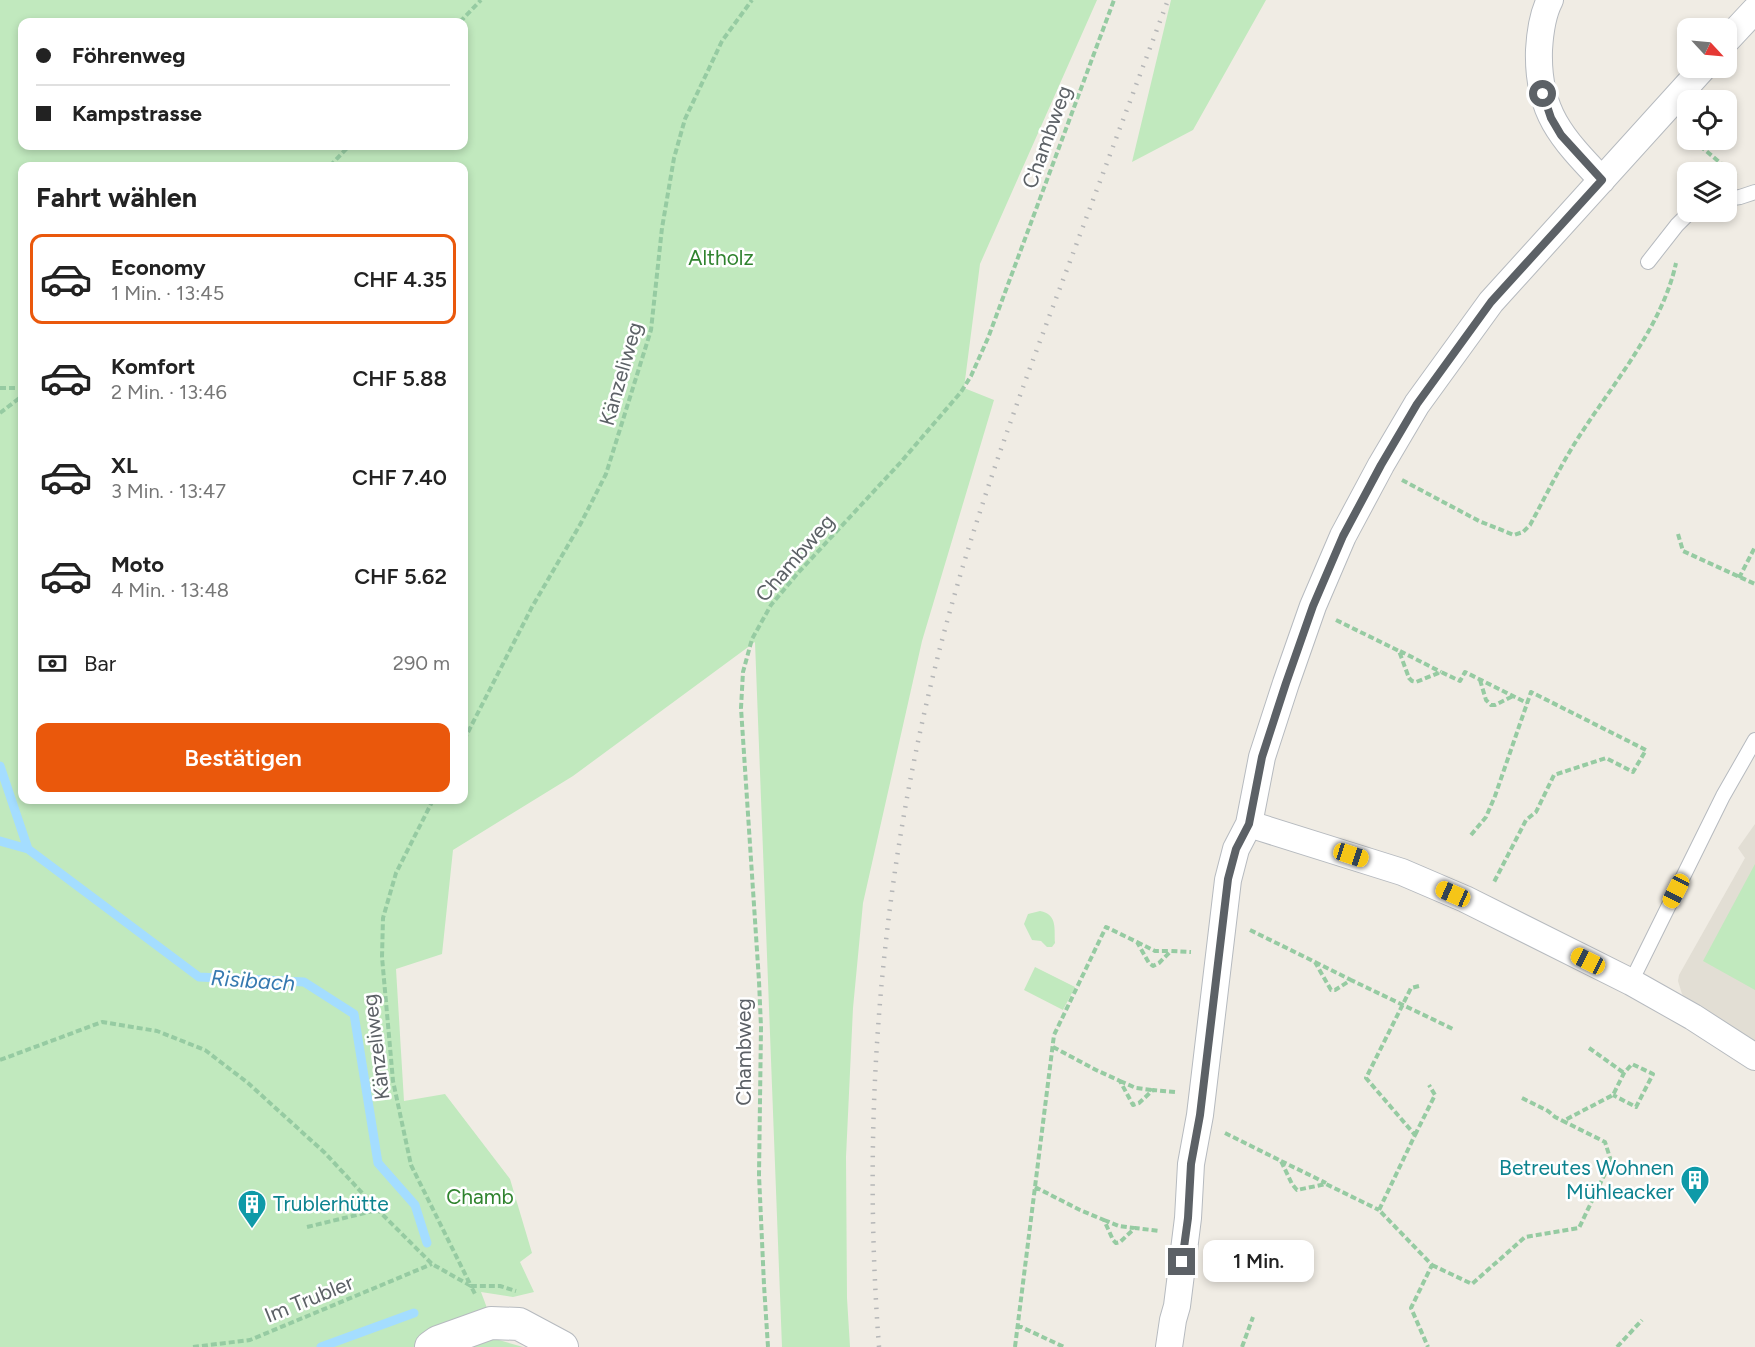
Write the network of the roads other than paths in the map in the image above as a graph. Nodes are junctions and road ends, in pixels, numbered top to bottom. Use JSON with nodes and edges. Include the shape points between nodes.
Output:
{"nodes":[{"id":1,"x":1550,"y":0,"type":"edge"},
{"id":2,"x":1755,"y":10,"type":"edge"},
{"id":3,"x":1737,"y":29,"type":"edge"},
{"id":4,"x":1694,"y":78,"type":"edge"},
{"id":5,"x":1602,"y":180,"type":"junction"},
{"id":6,"x":1755,"y":192,"type":"edge"},
{"id":7,"x":1737,"y":197,"type":"edge"},
{"id":8,"x":1680,"y":222,"type":"edge"},
{"id":9,"x":1648,"y":262,"type":"dead end"},
{"id":10,"x":1755,"y":740,"type":"edge"},
{"id":11,"x":1249,"y":824,"type":"junction"},
{"id":12,"x":1631,"y":982,"type":"junction"},
{"id":13,"x":1755,"y":1057,"type":"edge"},
{"id":14,"x":431,"y":1347,"type":"edge"},
{"id":15,"x":562,"y":1347,"type":"edge"},
{"id":16,"x":1169,"y":1347,"type":"edge"}],
"edges":[{"from":1,"to":5,"type":"street","via":[[1540,34],[1538,68],[1543,94],[1561,135]]},
{"from":2,"to":3,"type":"street"},
{"from":4,"to":5,"type":"street"},
{"from":5,"to":11,"type":"street","via":[[1491,302],[1417,404],[1381,465],[1343,536],[1313,606],[1262,757]]},
{"from":6,"to":7,"type":"lane"},
{"from":8,"to":9,"type":"lane"},
{"from":10,"to":12,"type":"lane"},
{"from":11,"to":12,"type":"street","via":[[1402,872]]},
{"from":11,"to":16,"type":"street","via":[[1236,849],[1228,879]]},
{"from":12,"to":13,"type":"street"},
{"from":14,"to":15,"type":"street","via":[[491,1323],[519,1324]]}]}
